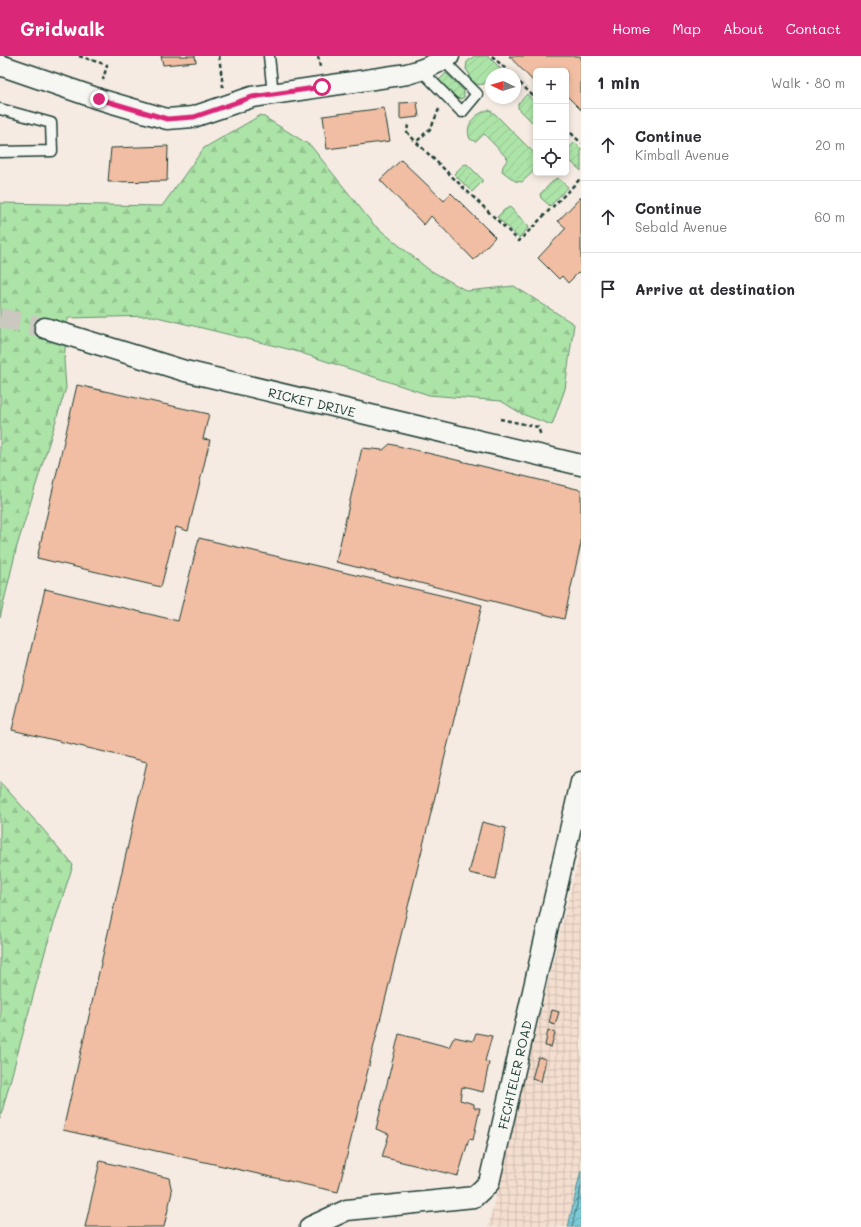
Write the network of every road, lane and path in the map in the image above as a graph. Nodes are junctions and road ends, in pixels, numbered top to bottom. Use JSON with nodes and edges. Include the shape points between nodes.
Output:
{"nodes":[{"id":1,"x":79,"y":56,"type":"edge"},
{"id":2,"x":219,"y":56,"type":"edge"},
{"id":3,"x":268,"y":56,"type":"edge"},
{"id":4,"x":492,"y":56,"type":"edge"},
{"id":5,"x":446,"y":58,"type":"edge"},
{"id":6,"x":0,"y":65,"type":"edge"},
{"id":7,"x":505,"y":68,"type":"edge"},
{"id":8,"x":421,"y":70,"type":"junction"},
{"id":9,"x":102,"y":83,"type":"dead end"},
{"id":10,"x":521,"y":84,"type":"edge"},
{"id":11,"x":224,"y":93,"type":"dead end"},
{"id":12,"x":273,"y":94,"type":"junction"},
{"id":13,"x":533,"y":96,"type":"edge"},
{"id":14,"x":436,"y":103,"type":"dead end"},
{"id":15,"x":0,"y":109,"type":"edge"},
{"id":16,"x":408,"y":125,"type":"dead end"},
{"id":17,"x":569,"y":131,"type":"edge"},
{"id":18,"x":416,"y":142,"type":"junction"},
{"id":19,"x":581,"y":143,"type":"edge"},
{"id":20,"x":0,"y":152,"type":"edge"},
{"id":21,"x":581,"y":178,"type":"edge"},
{"id":22,"x":45,"y":328,"type":"tunnel mouth"},
{"id":23,"x":500,"y":419,"type":"dead end"},
{"id":24,"x":541,"y":437,"type":"dead end"},
{"id":25,"x":581,"y":465,"type":"edge"},
{"id":26,"x":581,"y":782,"type":"edge"},
{"id":27,"x":310,"y":1227,"type":"edge"}],
"edges":[{"from":1,"to":9,"type":"path","via":[[108,65]]},
{"from":2,"to":11,"type":"path"},
{"from":3,"to":12,"type":"lane"},
{"from":4,"to":7,"type":"path"},
{"from":5,"to":8,"type":"street"},
{"from":5,"to":8,"type":"lane","via":[[477,94],[462,112]]},
{"from":6,"to":12,"type":"street","via":[[167,119],[194,117],[252,97]]},
{"from":8,"to":12,"type":"street"},
{"from":10,"to":13,"type":"path"},
{"from":14,"to":18,"type":"path","via":[[439,108],[431,128]]},
{"from":15,"to":20,"type":"lane","via":[[51,123],[52,151]]},
{"from":16,"to":18,"type":"path","via":[[407,132]]},
{"from":17,"to":19,"type":"path"},
{"from":18,"to":21,"type":"path","via":[[518,241]]},
{"from":22,"to":25,"type":"street","name":"RICKET DRIVE","via":[[185,371]]},
{"from":23,"to":24,"type":"path","via":[[538,427]]},
{"from":26,"to":27,"type":"street","name":"FECHTELER ROAD","via":[[489,1183],[474,1197],[347,1210]]}]}
